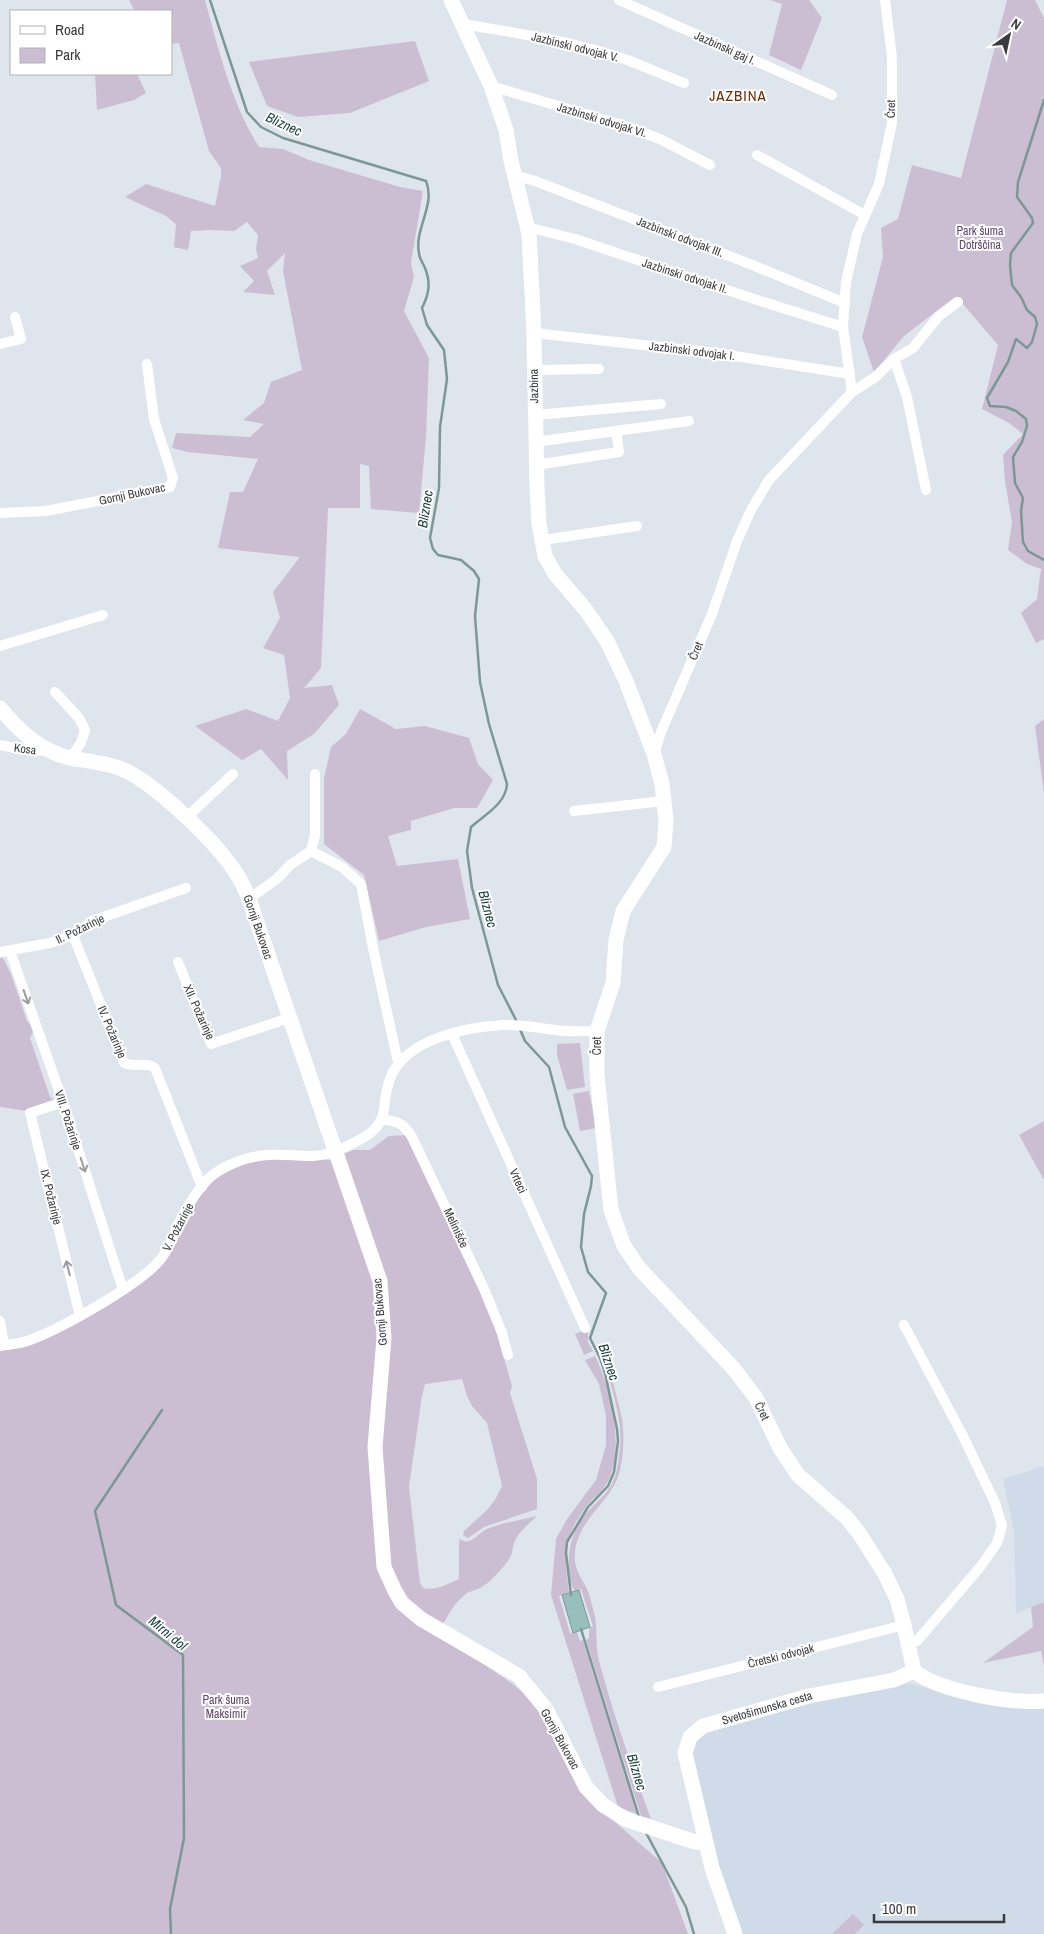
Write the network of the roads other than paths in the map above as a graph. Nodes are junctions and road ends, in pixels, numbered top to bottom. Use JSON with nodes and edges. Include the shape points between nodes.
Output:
{"nodes":[{"id":1,"x":451,"y":0,"type":"edge"},
{"id":2,"x":619,"y":0,"type":"edge"},
{"id":3,"x":885,"y":0,"type":"edge"},
{"id":4,"x":462,"y":24,"type":"junction"},
{"id":5,"x":684,"y":83,"type":"dead end"},
{"id":6,"x":491,"y":86,"type":"junction"},
{"id":7,"x":832,"y":96,"type":"dead end"},
{"id":8,"x":757,"y":155,"type":"dead end"},
{"id":9,"x":710,"y":165,"type":"dead end"},
{"id":10,"x":514,"y":175,"type":"junction"},
{"id":11,"x":865,"y":215,"type":"junction"},
{"id":12,"x":526,"y":227,"type":"junction"},
{"id":13,"x":958,"y":302,"type":"dead end"},
{"id":14,"x":845,"y":303,"type":"junction"},
{"id":15,"x":15,"y":317,"type":"dead end"},
{"id":16,"x":843,"y":327,"type":"junction"},
{"id":17,"x":534,"y":333,"type":"junction"},
{"id":18,"x":0,"y":344,"type":"edge"},
{"id":19,"x":894,"y":359,"type":"junction"},
{"id":20,"x":147,"y":364,"type":"dead end"},
{"id":21,"x":599,"y":369,"type":"dead end"},
{"id":22,"x":534,"y":370,"type":"junction"},
{"id":23,"x":850,"y":374,"type":"junction"},
{"id":24,"x":852,"y":392,"type":"junction"},
{"id":25,"x":661,"y":404,"type":"dead end"},
{"id":26,"x":535,"y":415,"type":"junction"},
{"id":27,"x":690,"y":421,"type":"dead end"},
{"id":28,"x":617,"y":438,"type":"dead end"},
{"id":29,"x":535,"y":442,"type":"junction"},
{"id":30,"x":536,"y":465,"type":"junction"},
{"id":31,"x":926,"y":490,"type":"dead end"},
{"id":32,"x":0,"y":513,"type":"edge"},
{"id":33,"x":637,"y":526,"type":"dead end"},
{"id":34,"x":543,"y":540,"type":"junction"},
{"id":35,"x":104,"y":615,"type":"dead end"},
{"id":36,"x":0,"y":646,"type":"edge"},
{"id":37,"x":55,"y":692,"type":"dead end"},
{"id":38,"x":0,"y":708,"type":"edge"},
{"id":39,"x":0,"y":745,"type":"edge"},
{"id":40,"x":50,"y":751,"type":"junction"},
{"id":41,"x":654,"y":754,"type":"junction"},
{"id":42,"x":70,"y":758,"type":"junction"},
{"id":43,"x":233,"y":774,"type":"dead end"},
{"id":44,"x":315,"y":774,"type":"dead end"},
{"id":45,"x":664,"y":801,"type":"junction"},
{"id":46,"x":574,"y":811,"type":"dead end"},
{"id":47,"x":187,"y":817,"type":"junction"},
{"id":48,"x":311,"y":851,"type":"junction"},
{"id":49,"x":186,"y":888,"type":"dead end"},
{"id":50,"x":249,"y":899,"type":"junction"},
{"id":51,"x":73,"y":935,"type":"junction"},
{"id":52,"x":5,"y":952,"type":"edge"},
{"id":53,"x":178,"y":962,"type":"dead end"},
{"id":54,"x":289,"y":1018,"type":"junction"},
{"id":55,"x":597,"y":1031,"type":"junction"},
{"id":56,"x":452,"y":1034,"type":"junction"},
{"id":57,"x":400,"y":1062,"type":"junction"},
{"id":58,"x":63,"y":1102,"type":"junction"},
{"id":59,"x":382,"y":1120,"type":"junction"},
{"id":60,"x":336,"y":1151,"type":"junction"},
{"id":61,"x":202,"y":1187,"type":"junction"},
{"id":62,"x":123,"y":1290,"type":"junction"},
{"id":63,"x":80,"y":1316,"type":"junction"},
{"id":64,"x":0,"y":1321,"type":"edge"},
{"id":65,"x":904,"y":1325,"type":"dead end"},
{"id":66,"x":585,"y":1328,"type":"dead end"},
{"id":67,"x":2,"y":1346,"type":"edge"},
{"id":68,"x":508,"y":1355,"type":"dead end"},
{"id":69,"x":904,"y":1625,"type":"junction"},
{"id":70,"x":908,"y":1644,"type":"junction"},
{"id":71,"x":914,"y":1671,"type":"junction"},
{"id":72,"x":658,"y":1687,"type":"dead end"},
{"id":73,"x":1044,"y":1702,"type":"edge"},
{"id":74,"x":706,"y":1844,"type":"junction"},
{"id":75,"x":735,"y":1934,"type":"edge"}],
"edges":[{"from":1,"to":4,"type":"street","name":"Jazbina"},
{"from":2,"to":7,"type":"street","name":"Jazbinski gaj I."},
{"from":3,"to":11,"type":"street","name":"Čret","via":[[892,57],[892,123],[879,184]]},
{"from":4,"to":5,"type":"street","name":"Jazbinski odvojak V.","via":[[594,50]]},
{"from":4,"to":6,"type":"street","name":"Jazbina"},
{"from":6,"to":9,"type":"street","name":"Jazbinski odvojak VI.","via":[[628,127],[660,139]]},
{"from":6,"to":10,"type":"street","name":"Jazbina","via":[[506,130]]},
{"from":8,"to":11,"type":"street"},
{"from":10,"to":12,"type":"street","name":"Jazbina"},
{"from":10,"to":14,"type":"street","name":"Jazbinski odvojak III."},
{"from":11,"to":14,"type":"street","name":"Čret","via":[[846,282]]},
{"from":12,"to":16,"type":"street","name":"Jazbinski odvojak II.","via":[[575,239]]},
{"from":12,"to":17,"type":"street","name":"Jazbina"},
{"from":13,"to":19,"type":"street","name":"Čret","via":[[939,316],[912,348]]},
{"from":14,"to":16,"type":"street","name":"Čret"},
{"from":15,"to":18,"type":"street","via":[[21,339]]},
{"from":16,"to":23,"type":"street","name":"Čret"},
{"from":17,"to":22,"type":"street","name":"Jazbina"},
{"from":17,"to":23,"type":"street","name":"Jazbinski odvojak I.","via":[[716,353]]},
{"from":19,"to":24,"type":"street","name":"Čret","via":[[874,378]]},
{"from":19,"to":31,"type":"street","via":[[907,397]]},
{"from":20,"to":32,"type":"street","name":"Gornji Bukovac","via":[[154,419],[173,478],[170,487],[46,511]]},
{"from":21,"to":22,"type":"street"},
{"from":22,"to":26,"type":"street","name":"Jazbina"},
{"from":23,"to":24,"type":"street","name":"Čret"},
{"from":24,"to":41,"type":"street","name":"Čret","via":[[769,480],[751,510]]},
{"from":25,"to":26,"type":"street"},
{"from":26,"to":29,"type":"street","name":"Jazbina"},
{"from":27,"to":29,"type":"street"},
{"from":28,"to":30,"type":"street","via":[[619,452]]},
{"from":29,"to":30,"type":"street","name":"Jazbina"},
{"from":30,"to":34,"type":"street","name":"Jazbina"},
{"from":33,"to":34,"type":"street"},
{"from":34,"to":41,"type":"street","name":"Jazbina","via":[[545,556],[554,574],[585,609],[607,641]]},
{"from":35,"to":36,"type":"street"},
{"from":37,"to":42,"type":"street","via":[[86,730],[81,744]]},
{"from":38,"to":40,"type":"street","name":"Gornji Bukovac","via":[[23,734]]},
{"from":39,"to":40,"type":"street","name":"Kosa"},
{"from":40,"to":42,"type":"street","name":"Gornji Bukovac"},
{"from":41,"to":45,"type":"street","name":"Čret"},
{"from":42,"to":47,"type":"street","name":"Gornji Bukovac","via":[[126,771]]},
{"from":43,"to":47,"type":"street"},
{"from":44,"to":48,"type":"street","via":[[316,835]]},
{"from":45,"to":46,"type":"street"},
{"from":45,"to":55,"type":"street","name":"Čret","via":[[664,847],[623,911],[616,940],[613,983]]},
{"from":47,"to":50,"type":"street","name":"Gornji Bukovac","via":[[233,869]]},
{"from":48,"to":50,"type":"street"},
{"from":48,"to":57,"type":"street","via":[[342,867],[361,884]]},
{"from":49,"to":51,"type":"street","name":"II. Požarinje","via":[[92,921]]},
{"from":50,"to":54,"type":"street","name":"Gornji Bukovac"},
{"from":51,"to":52,"type":"street","name":"II. Požarinje","via":[[42,946]]},
{"from":51,"to":61,"type":"street","name":"IV. Požarinje","via":[[122,1059],[127,1064],[150,1064],[155,1068]]},
{"from":52,"to":58,"type":"street","name":"VIII. Požarinje","one_way":true},
{"from":53,"to":54,"type":"street","name":"XII. Požarinje","via":[[211,1044]]},
{"from":54,"to":60,"type":"street","name":"Gornji Bukovac"},
{"from":55,"to":56,"type":"street","via":[[504,1025]]},
{"from":55,"to":69,"type":"street","name":"Čret","via":[[597,1075],[611,1210],[624,1246],[639,1268],[734,1369],[756,1398],[780,1448],[798,1475],[847,1518],[859,1534],[885,1574],[897,1599]]},
{"from":56,"to":57,"type":"street","via":[[424,1044]]},
{"from":56,"to":66,"type":"street","name":"Vrteci"},
{"from":57,"to":59,"type":"street","via":[[387,1087]]},
{"from":58,"to":62,"type":"street","name":"VIII. Požarinje","one_way":true},
{"from":63,"to":58,"type":"street","name":"IX. Požarinje","one_way":true,"via":[[30,1113]]},
{"from":59,"to":60,"type":"street","via":[[370,1135]]},
{"from":59,"to":68,"type":"street","name":"Melinišće","via":[[400,1123],[412,1137],[484,1289]]},
{"from":60,"to":61,"type":"street","name":"V. Požarinje","via":[[325,1156],[269,1155],[246,1159],[215,1174]]},
{"from":60,"to":74,"type":"street","name":"Gornji Bukovac","via":[[380,1281],[384,1338],[375,1447],[384,1560],[402,1603],[421,1619],[519,1676],[546,1709],[586,1787],[603,1805],[625,1819]]},
{"from":61,"to":62,"type":"street","name":"V. Požarinje","via":[[182,1217],[163,1256]]},
{"from":62,"to":63,"type":"street","name":"V. Požarinje"},
{"from":63,"to":67,"type":"street","name":"V. Požarinje","via":[[30,1340]]},
{"from":64,"to":67,"type":"street"},
{"from":65,"to":70,"type":"street","via":[[966,1442],[996,1504],[1002,1526],[997,1543],[981,1566],[917,1641]]},
{"from":69,"to":70,"type":"street","name":"Čret"},
{"from":69,"to":72,"type":"street","name":"Čretski odvojak"},
{"from":70,"to":71,"type":"street","name":"Čret"},
{"from":71,"to":73,"type":"street","via":[[928,1680],[959,1691]]},
{"from":71,"to":74,"type":"street","name":"Svetošimunska cesta","via":[[894,1680],[809,1696],[703,1726],[696,1731],[690,1737],[685,1753]]},
{"from":74,"to":75,"type":"street","name":"Svetošimunska cesta"}]}
